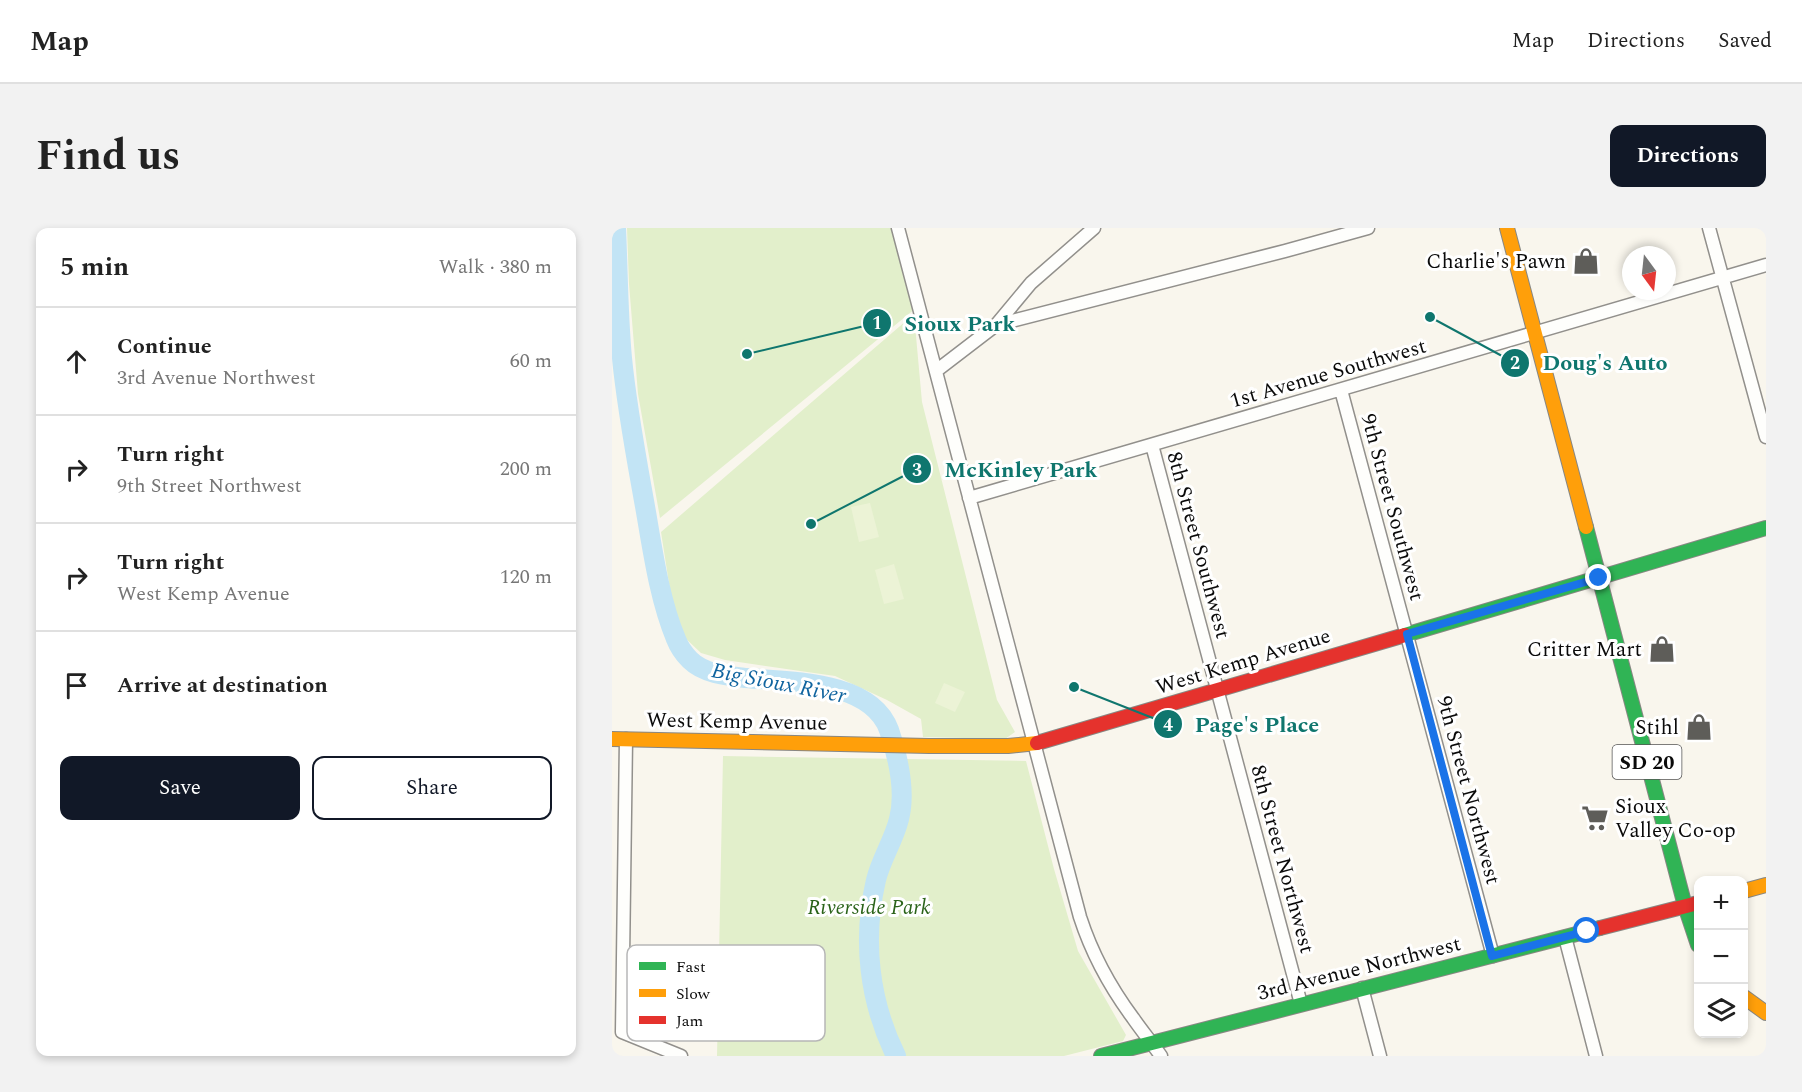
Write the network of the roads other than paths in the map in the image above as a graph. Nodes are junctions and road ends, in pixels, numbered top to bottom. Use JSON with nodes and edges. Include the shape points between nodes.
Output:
{"nodes":[{"id":1,"x":898,"y":228,"type":"edge"},
{"id":2,"x":1094,"y":228,"type":"edge"},
{"id":3,"x":1368,"y":228,"type":"edge"},
{"id":4,"x":1507,"y":228,"type":"edge"},
{"id":5,"x":1709,"y":228,"type":"edge"},
{"id":6,"x":1766,"y":265,"type":"edge"},
{"id":7,"x":1723,"y":278,"type":"junction"},
{"id":8,"x":996,"y":325,"type":"junction"},
{"id":9,"x":1534,"y":333,"type":"junction"},
{"id":10,"x":936,"y":371,"type":"junction"},
{"id":11,"x":1341,"y":390,"type":"junction"},
{"id":12,"x":1766,"y":437,"type":"edge"},
{"id":13,"x":1152,"y":445,"type":"junction"},
{"id":14,"x":969,"y":498,"type":"junction"},
{"id":15,"x":1766,"y":528,"type":"edge"},
{"id":16,"x":1599,"y":578,"type":"junction"},
{"id":17,"x":1407,"y":634,"type":"junction"},
{"id":18,"x":1217,"y":690,"type":"junction"},
{"id":19,"x":619,"y":739,"type":"edge"},
{"id":20,"x":1034,"y":744,"type":"junction"},
{"id":21,"x":1766,"y":885,"type":"edge"},
{"id":22,"x":1748,"y":890,"type":"edge"},
{"id":23,"x":1694,"y":904,"type":"edge"},
{"id":24,"x":1684,"y":906,"type":"junction"},
{"id":25,"x":1694,"y":934,"type":"edge"},
{"id":26,"x":1565,"y":936,"type":"junction"},
{"id":27,"x":1492,"y":956,"type":"junction"},
{"id":28,"x":1362,"y":988,"type":"junction"},
{"id":29,"x":1748,"y":1000,"type":"edge"},
{"id":30,"x":1301,"y":1004,"type":"junction"},
{"id":31,"x":1766,"y":1013,"type":"edge"},
{"id":32,"x":627,"y":1034,"type":"edge"},
{"id":33,"x":644,"y":1041,"type":"edge"},
{"id":34,"x":1152,"y":1042,"type":"junction"},
{"id":35,"x":681,"y":1056,"type":"edge"},
{"id":36,"x":1101,"y":1056,"type":"edge"},
{"id":37,"x":1161,"y":1056,"type":"edge"},
{"id":38,"x":1380,"y":1056,"type":"edge"},
{"id":39,"x":1596,"y":1056,"type":"edge"}],
"edges":[{"from":1,"to":10,"type":"street"},
{"from":2,"to":8,"type":"street","via":[[1031,283]]},
{"from":3,"to":8,"type":"street"},
{"from":4,"to":9,"type":"main road","number":"SD 20"},
{"from":5,"to":7,"type":"street"},
{"from":6,"to":7,"type":"street","name":"1st Avenue Southwest"},
{"from":7,"to":9,"type":"street","name":"1st Avenue Southwest"},
{"from":7,"to":12,"type":"street"},
{"from":8,"to":10,"type":"street"},
{"from":9,"to":11,"type":"street","name":"1st Avenue Southwest"},
{"from":9,"to":16,"type":"main road","number":"SD 20"},
{"from":10,"to":14,"type":"street"},
{"from":11,"to":13,"type":"street","name":"1st Avenue Southwest"},
{"from":11,"to":17,"type":"street","name":"9th Street Southwest"},
{"from":13,"to":14,"type":"street","name":"1st Avenue Southwest"},
{"from":13,"to":18,"type":"street","name":"8th Street Southwest"},
{"from":14,"to":20,"type":"street"},
{"from":15,"to":16,"type":"main road","name":"West Kemp Avenue"},
{"from":16,"to":17,"type":"main road","name":"West Kemp Avenue"},
{"from":16,"to":24,"type":"main road","number":"SD 20"},
{"from":17,"to":18,"type":"main road","name":"West Kemp Avenue"},
{"from":17,"to":27,"type":"street","name":"9th Street Northwest"},
{"from":18,"to":20,"type":"main road","name":"West Kemp Avenue"},
{"from":18,"to":30,"type":"street","name":"8th Street Northwest"},
{"from":19,"to":20,"type":"main road","name":"West Kemp Avenue","via":[[929,746]]},
{"from":19,"to":32,"type":"street","via":[[622,1032]]},
{"from":20,"to":34,"type":"street","via":[[1085,932],[1105,975]]},
{"from":21,"to":22,"type":"main road"},
{"from":23,"to":24,"type":"main road","name":"3rd Avenue Northwest"},
{"from":24,"to":25,"type":"main road","number":"SD 20"},
{"from":24,"to":26,"type":"main road","name":"3rd Avenue Northwest"},
{"from":26,"to":27,"type":"main road","name":"3rd Avenue Northwest"},
{"from":26,"to":39,"type":"street"},
{"from":27,"to":28,"type":"main road","name":"3rd Avenue Northwest"},
{"from":28,"to":30,"type":"main road","name":"3rd Avenue Northwest"},
{"from":28,"to":38,"type":"street"},
{"from":29,"to":31,"type":"main road"},
{"from":30,"to":34,"type":"main road","name":"3rd Avenue Northwest"},
{"from":33,"to":35,"type":"street"},
{"from":34,"to":36,"type":"main road","name":"3rd Avenue Northwest"},
{"from":34,"to":37,"type":"street"}]}
